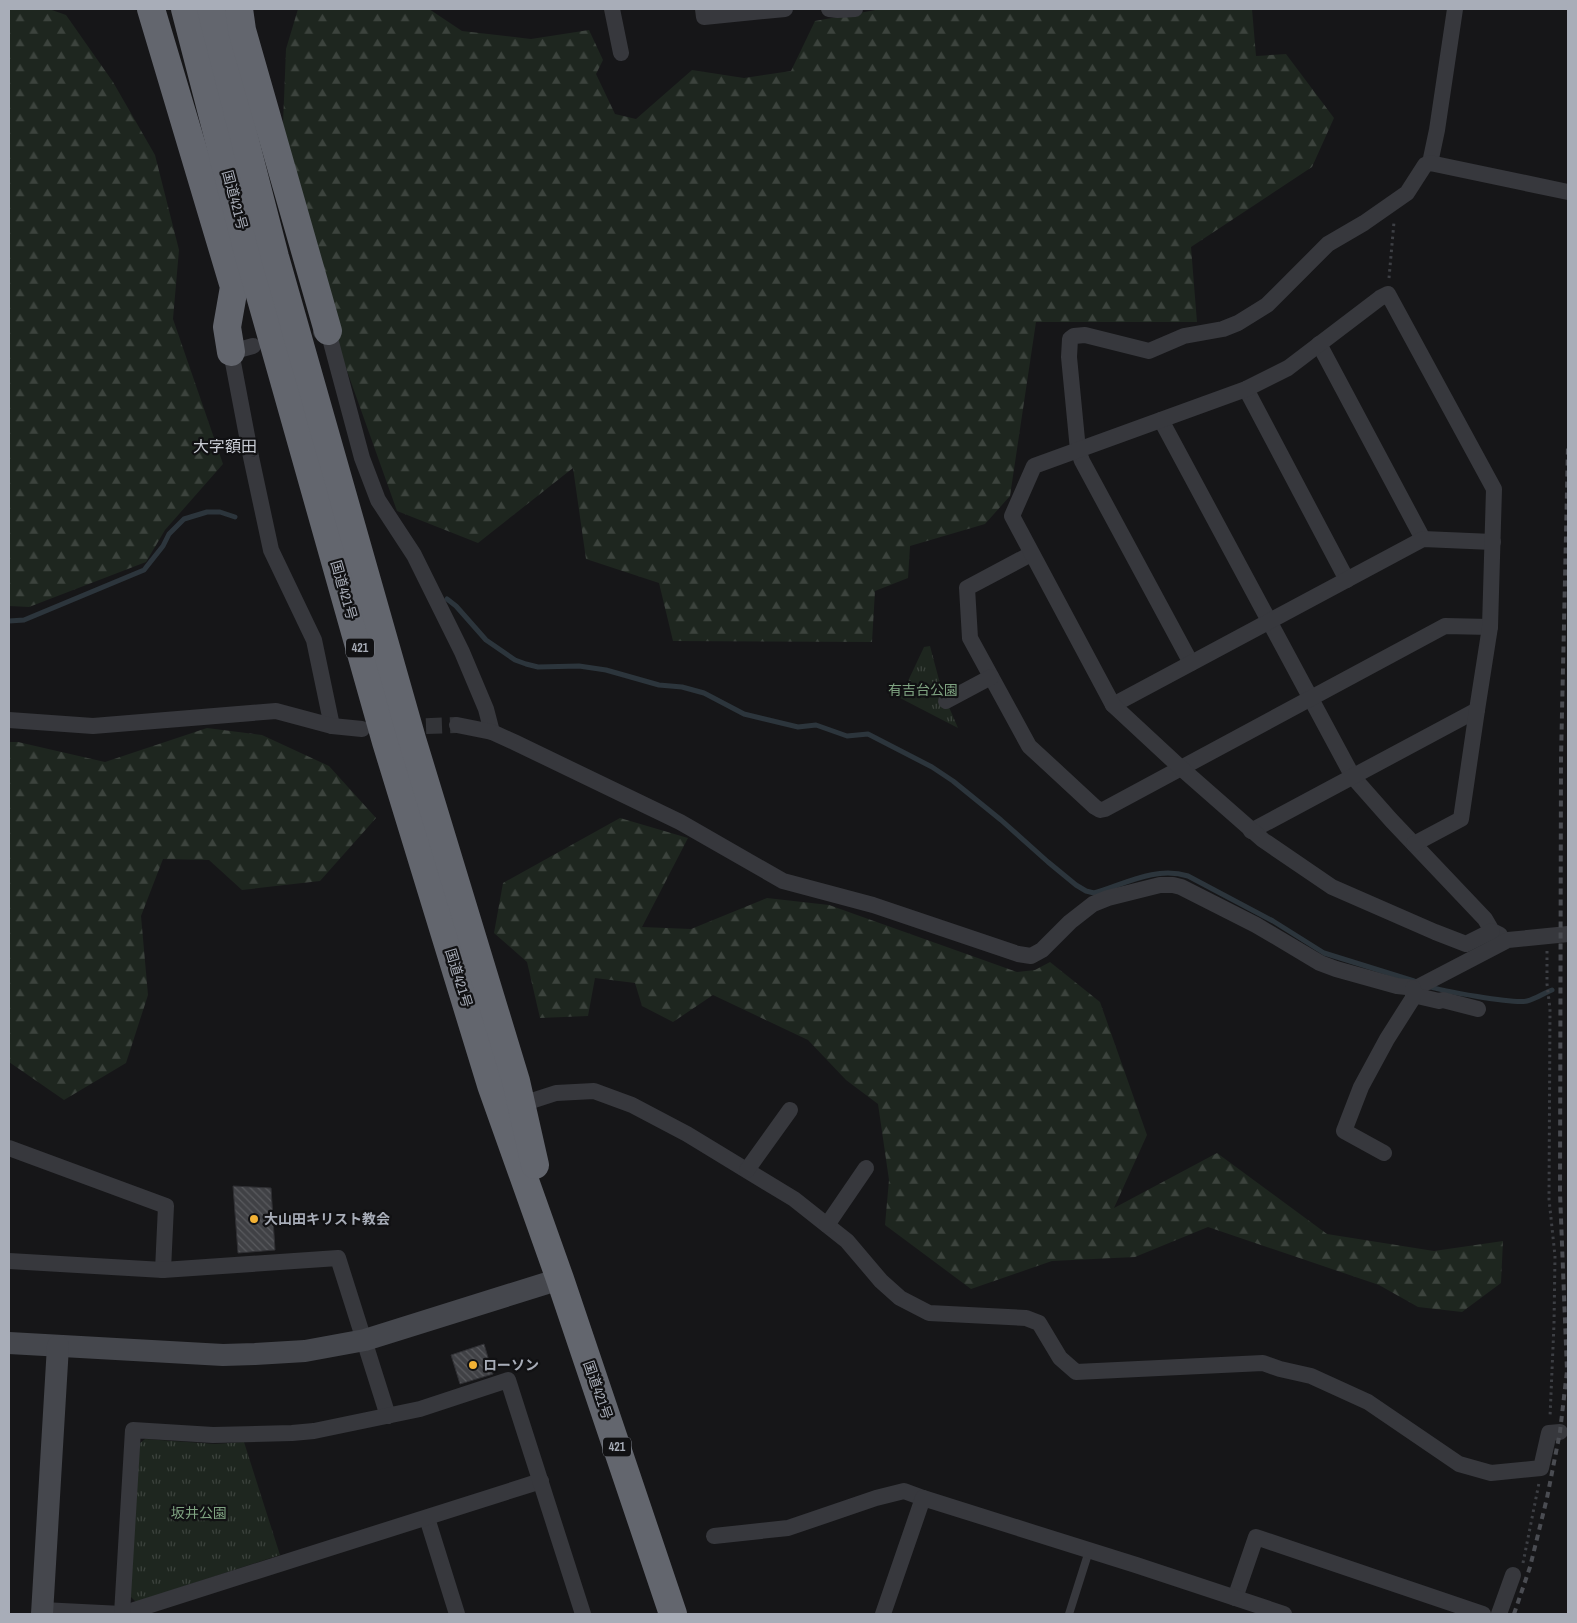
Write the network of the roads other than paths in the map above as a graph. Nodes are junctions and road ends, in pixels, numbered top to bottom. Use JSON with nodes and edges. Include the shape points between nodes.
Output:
{"nodes":[{"id":1,"x":151,"y":9,"type":"edge"},
{"id":2,"x":184,"y":9,"type":"edge"},
{"id":3,"x":194,"y":9,"type":"edge"},
{"id":4,"x":211,"y":9,"type":"edge"},
{"id":5,"x":238,"y":9,"type":"edge"},
{"id":6,"x":612,"y":9,"type":"edge"},
{"id":7,"x":703,"y":9,"type":"edge"},
{"id":8,"x":785,"y":9,"type":"edge"},
{"id":9,"x":829,"y":9,"type":"edge"},
{"id":10,"x":854,"y":9,"type":"edge"},
{"id":11,"x":1455,"y":9,"type":"edge"},
{"id":12,"x":621,"y":53,"type":"dead end"},
{"id":13,"x":200,"y":67,"type":"junction"},
{"id":14,"x":1430,"y":163,"type":"junction"},
{"id":15,"x":1568,"y":192,"type":"edge"},
{"id":16,"x":322,"y":332,"type":"joint"},
{"id":17,"x":1319,"y":344,"type":"junction"},
{"id":18,"x":242,"y":349,"type":"joint"},
{"id":19,"x":1246,"y":389,"type":"junction"},
{"id":20,"x":1161,"y":420,"type":"junction"},
{"id":21,"x":1078,"y":450,"type":"junction"},
{"id":22,"x":1423,"y":539,"type":"junction"},
{"id":23,"x":1493,"y":542,"type":"junction"},
{"id":24,"x":1031,"y":554,"type":"junction"},
{"id":25,"x":1347,"y":580,"type":"junction"},
{"id":26,"x":1269,"y":622,"type":"junction"},
{"id":27,"x":1490,"y":627,"type":"junction"},
{"id":28,"x":1191,"y":663,"type":"junction"},
{"id":29,"x":991,"y":677,"type":"junction"},
{"id":30,"x":1310,"y":698,"type":"junction"},
{"id":31,"x":946,"y":701,"type":"dead end"},
{"id":32,"x":1113,"y":705,"type":"junction"},
{"id":33,"x":1476,"y":710,"type":"junction"},
{"id":34,"x":9,"y":720,"type":"edge"},
{"id":35,"x":457,"y":725,"type":"tunnel mouth"},
{"id":36,"x":332,"y":726,"type":"junction"},
{"id":37,"x":362,"y":729,"type":"dead end"},
{"id":38,"x":492,"y":732,"type":"junction"},
{"id":39,"x":1181,"y":768,"type":"junction"},
{"id":40,"x":1353,"y":777,"type":"junction"},
{"id":41,"x":1251,"y":831,"type":"junction"},
{"id":42,"x":1414,"y":844,"type":"junction"},
{"id":43,"x":1492,"y":930,"type":"junction"},
{"id":44,"x":1568,"y":934,"type":"edge"},
{"id":45,"x":1508,"y":940,"type":"junction"},
{"id":46,"x":1414,"y":990,"type":"junction"},
{"id":47,"x":1478,"y":1009,"type":"dead end"},
{"id":48,"x":522,"y":1104,"type":"junction"},
{"id":49,"x":790,"y":1110,"type":"dead end"},
{"id":50,"x":9,"y":1148,"type":"edge"},
{"id":51,"x":1384,"y":1153,"type":"dead end"},
{"id":52,"x":866,"y":1168,"type":"dead end"},
{"id":53,"x":747,"y":1170,"type":"junction"},
{"id":54,"x":827,"y":1225,"type":"junction"},
{"id":55,"x":9,"y":1261,"type":"edge"},
{"id":56,"x":163,"y":1270,"type":"junction"},
{"id":57,"x":560,"y":1279,"type":"junction"},
{"id":58,"x":364,"y":1340,"type":"junction"},
{"id":59,"x":9,"y":1343,"type":"edge"},
{"id":60,"x":58,"y":1346,"type":"junction"},
{"id":61,"x":388,"y":1416,"type":"junction"},
{"id":62,"x":1559,"y":1432,"type":"edge"},
{"id":63,"x":541,"y":1481,"type":"junction"},
{"id":64,"x":923,"y":1498,"type":"junction"},
{"id":65,"x":427,"y":1518,"type":"junction"},
{"id":66,"x":714,"y":1536,"type":"dead end"},
{"id":67,"x":1089,"y":1550,"type":"junction"},
{"id":68,"x":1513,"y":1575,"type":"road end"},
{"id":69,"x":1235,"y":1598,"type":"junction"},
{"id":70,"x":42,"y":1612,"type":"edge"},
{"id":71,"x":122,"y":1614,"type":"edge"},
{"id":72,"x":457,"y":1614,"type":"edge"},
{"id":73,"x":583,"y":1614,"type":"edge"},
{"id":74,"x":673,"y":1614,"type":"edge"},
{"id":75,"x":882,"y":1614,"type":"edge"},
{"id":76,"x":1069,"y":1614,"type":"edge"},
{"id":77,"x":1284,"y":1614,"type":"edge"},
{"id":78,"x":1483,"y":1614,"type":"edge"},
{"id":79,"x":1499,"y":1614,"type":"edge"}],
"edges":[{"from":1,"to":18,"type":"highway","via":[[234,287],[227,327]]},
{"from":2,"to":13,"type":"highway","name":"国道421号","number":"421"},
{"from":3,"to":13,"type":"highway","via":[[201,35]]},
{"from":4,"to":48,"type":"highway","name":"国道421号","number":"421","via":[[275,256],[401,701]]},
{"from":5,"to":16,"type":"highway"},
{"from":6,"to":12,"type":"street"},
{"from":7,"to":8,"type":"street","via":[[704,17]]},
{"from":9,"to":10,"type":"street"},
{"from":11,"to":14,"type":"street"},
{"from":13,"to":57,"type":"highway","name":"国道421号","number":"421","via":[[250,260],[386,742],[491,1085]]},
{"from":14,"to":15,"type":"street"},
{"from":14,"to":21,"type":"street","via":[[1425,165],[1407,193],[1328,244],[1267,304],[1238,323],[1184,336],[1149,351],[1079,334],[1070,339]]},
{"from":16,"to":38,"type":"street","via":[[378,500],[414,555],[462,652]]},
{"from":17,"to":19,"type":"street","via":[[1288,368]]},
{"from":17,"to":22,"type":"street"},
{"from":17,"to":23,"type":"street","via":[[1388,294],[1494,488]]},
{"from":18,"to":36,"type":"street","via":[[251,457],[271,550],[314,640]]},
{"from":19,"to":20,"type":"street"},
{"from":19,"to":25,"type":"street"},
{"from":20,"to":21,"type":"street"},
{"from":20,"to":26,"type":"street"},
{"from":21,"to":24,"type":"street","via":[[1034,466],[1012,516]]},
{"from":21,"to":28,"type":"street"},
{"from":22,"to":23,"type":"street"},
{"from":22,"to":25,"type":"street"},
{"from":23,"to":27,"type":"street"},
{"from":24,"to":29,"type":"street","via":[[967,588],[970,638]]},
{"from":24,"to":32,"type":"street"},
{"from":25,"to":26,"type":"street"},
{"from":26,"to":28,"type":"street"},
{"from":26,"to":30,"type":"street"},
{"from":27,"to":30,"type":"street","via":[[1445,626]]},
{"from":27,"to":33,"type":"street"},
{"from":28,"to":32,"type":"street"},
{"from":29,"to":31,"type":"street"},
{"from":29,"to":39,"type":"street","via":[[1029,746],[1100,810]]},
{"from":30,"to":39,"type":"street"},
{"from":30,"to":40,"type":"street"},
{"from":32,"to":39,"type":"street"},
{"from":33,"to":40,"type":"street"},
{"from":33,"to":42,"type":"street","via":[[1461,819]]},
{"from":34,"to":36,"type":"street","via":[[93,726],[276,711]]},
{"from":35,"to":38,"type":"street"},
{"from":36,"to":37,"type":"street"},
{"from":38,"to":46,"type":"street","via":[[680,822],[783,881],[873,905],[1018,954],[1031,956],[1042,950],[1093,904],[1146,888],[1173,885],[1256,925],[1336,970]]},
{"from":39,"to":41,"type":"street"},
{"from":40,"to":41,"type":"street"},
{"from":40,"to":42,"type":"street"},
{"from":41,"to":43,"type":"street","via":[[1332,887],[1435,932],[1466,944]]},
{"from":42,"to":43,"type":"street"},
{"from":43,"to":45,"type":"street"},
{"from":44,"to":45,"type":"street"},
{"from":45,"to":46,"type":"street"},
{"from":46,"to":47,"type":"street","via":[[1438,1001]]},
{"from":46,"to":51,"type":"street","via":[[1413,998],[1361,1087],[1344,1131]]},
{"from":48,"to":53,"type":"street","via":[[556,1093],[594,1091],[632,1105]]},
{"from":48,"to":57,"type":"highway","name":"国道421号","number":"421"},
{"from":49,"to":53,"type":"street"},
{"from":50,"to":56,"type":"street","via":[[166,1206]]},
{"from":52,"to":54,"type":"street"},
{"from":53,"to":54,"type":"street","via":[[794,1199]]},
{"from":54,"to":62,"type":"street","via":[[900,1298],[928,1314],[1026,1318],[1039,1323],[1060,1358],[1076,1372],[1263,1363],[1312,1376],[1368,1402],[1460,1464],[1491,1473],[1542,1468]]},
{"from":55,"to":56,"type":"street"},
{"from":56,"to":58,"type":"street","via":[[338,1258]]},
{"from":57,"to":58,"type":"street"},
{"from":57,"to":74,"type":"highway","name":"国道421号","number":"421"},
{"from":58,"to":60,"type":"street","via":[[305,1351],[223,1355]]},
{"from":58,"to":61,"type":"street"},
{"from":59,"to":60,"type":"street"},
{"from":60,"to":70,"type":"street"},
{"from":61,"to":63,"type":"street","via":[[508,1380]]},
{"from":61,"to":71,"type":"street","via":[[292,1433],[213,1435],[133,1430]]},
{"from":63,"to":65,"type":"street"},
{"from":63,"to":73,"type":"street"},
{"from":64,"to":66,"type":"street","via":[[904,1491],[788,1528]]},
{"from":64,"to":67,"type":"street"},
{"from":64,"to":75,"type":"street"},
{"from":65,"to":71,"type":"street"},
{"from":65,"to":72,"type":"street"},
{"from":67,"to":69,"type":"street"},
{"from":67,"to":76,"type":"lane"},
{"from":68,"to":79,"type":"street"},
{"from":69,"to":77,"type":"street"},
{"from":69,"to":78,"type":"street","via":[[1256,1537]]},
{"from":70,"to":71,"type":"street"}]}
